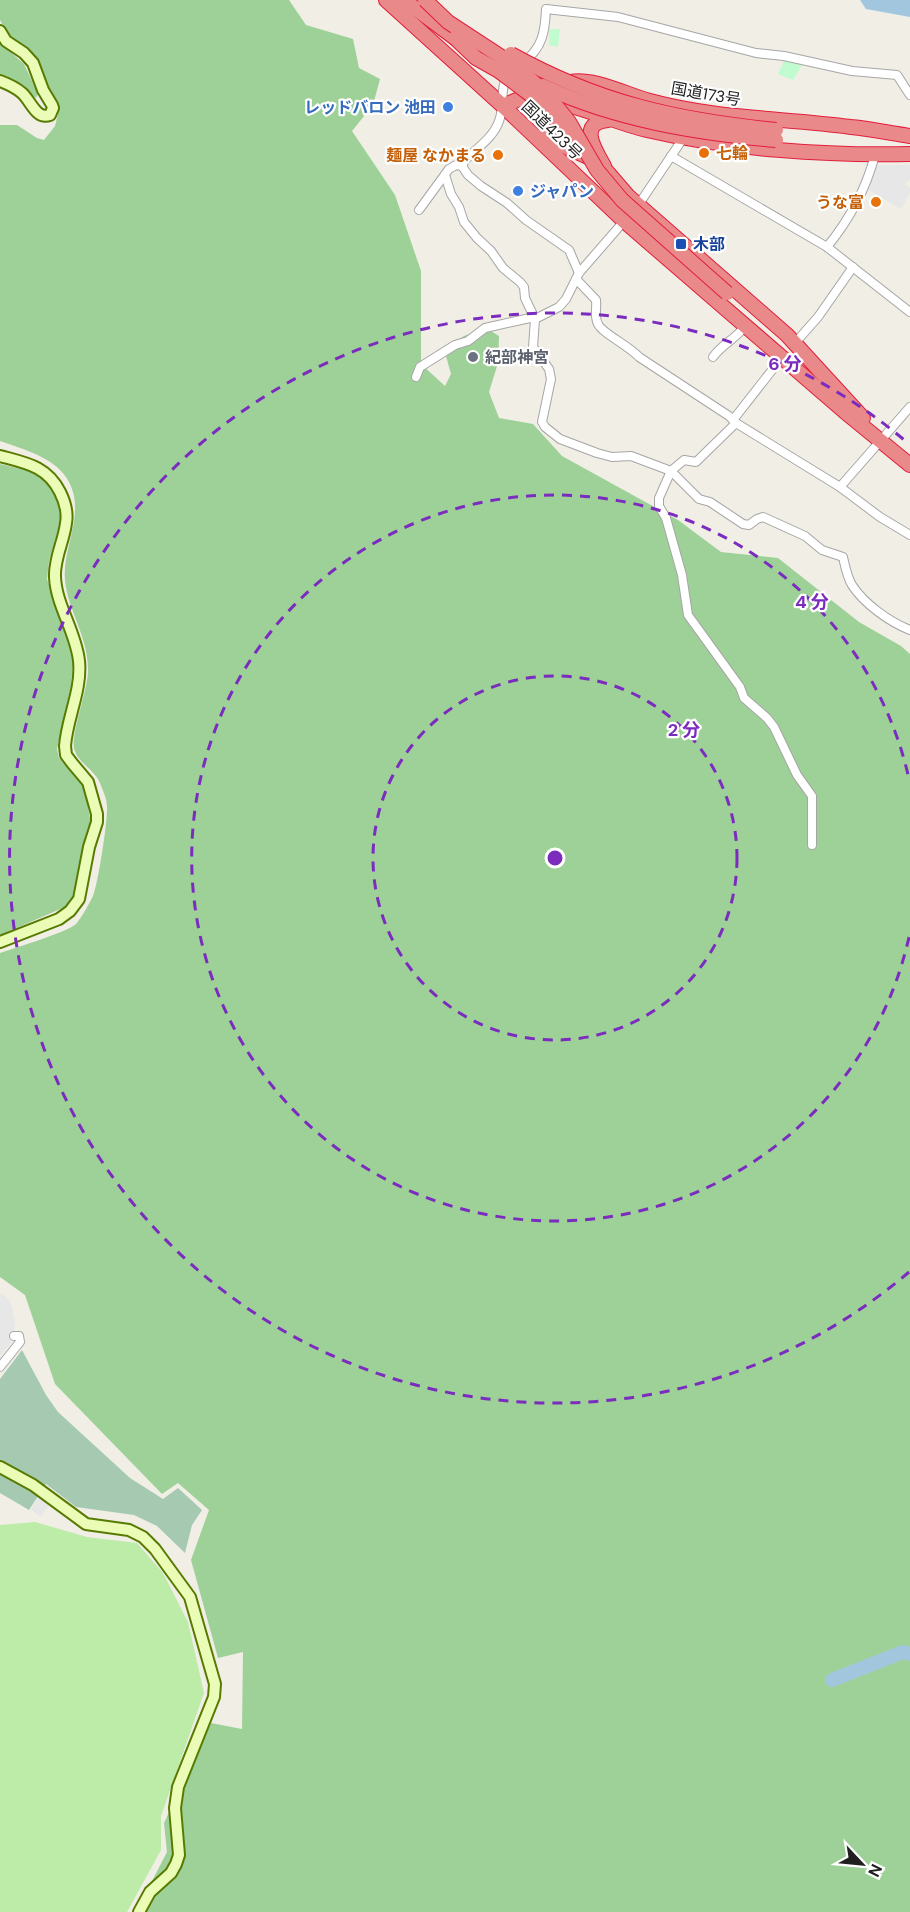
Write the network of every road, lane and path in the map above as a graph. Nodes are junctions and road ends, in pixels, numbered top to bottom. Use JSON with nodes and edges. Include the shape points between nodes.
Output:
{"nodes":[{"id":1,"x":386,"y":0,"type":"edge"},
{"id":2,"x":404,"y":0,"type":"edge"},
{"id":3,"x":427,"y":0,"type":"edge"},
{"id":4,"x":0,"y":31,"type":"edge"},
{"id":5,"x":454,"y":38,"type":"junction"},
{"id":6,"x":0,"y":81,"type":"edge"},
{"id":7,"x":910,"y":95,"type":"edge"},
{"id":8,"x":503,"y":106,"type":"junction"},
{"id":9,"x":608,"y":120,"type":"junction"},
{"id":10,"x":776,"y":135,"type":"junction"},
{"id":11,"x":684,"y":137,"type":"junction"},
{"id":12,"x":910,"y":137,"type":"edge"},
{"id":13,"x":910,"y":152,"type":"edge"},
{"id":14,"x":875,"y":155,"type":"junction"},
{"id":15,"x":671,"y":156,"type":"junction"},
{"id":16,"x":462,"y":166,"type":"junction"},
{"id":17,"x":609,"y":173,"type":"junction"},
{"id":18,"x":445,"y":175,"type":"junction"},
{"id":19,"x":639,"y":205,"type":"junction"},
{"id":20,"x":419,"y":210,"type":"dead end"},
{"id":21,"x":624,"y":221,"type":"junction"},
{"id":22,"x":827,"y":247,"type":"junction"},
{"id":23,"x":853,"y":267,"type":"junction"},
{"id":24,"x":577,"y":276,"type":"junction"},
{"id":25,"x":910,"y":312,"type":"edge"},
{"id":26,"x":535,"y":319,"type":"junction"},
{"id":27,"x":745,"y":326,"type":"junction"},
{"id":28,"x":795,"y":343,"type":"junction"},
{"id":29,"x":783,"y":356,"type":"junction"},
{"id":30,"x":713,"y":357,"type":"dead end"},
{"id":31,"x":416,"y":377,"type":"dead end"},
{"id":32,"x":834,"y":385,"type":"junction"},
{"id":33,"x":910,"y":407,"type":"edge"},
{"id":34,"x":844,"y":411,"type":"junction"},
{"id":35,"x":735,"y":422,"type":"junction"},
{"id":36,"x":881,"y":441,"type":"junction"},
{"id":37,"x":0,"y":456,"type":"edge"},
{"id":38,"x":910,"y":465,"type":"edge"},
{"id":39,"x":671,"y":471,"type":"junction"},
{"id":40,"x":840,"y":487,"type":"junction"},
{"id":41,"x":910,"y":535,"type":"edge"},
{"id":42,"x":910,"y":630,"type":"edge"},
{"id":43,"x":812,"y":845,"type":"dead end"},
{"id":44,"x":0,"y":942,"type":"edge"},
{"id":45,"x":14,"y":1335,"type":"dead end"},
{"id":46,"x":0,"y":1367,"type":"edge"},
{"id":47,"x":0,"y":1467,"type":"edge"},
{"id":48,"x":140,"y":1912,"type":"edge"}],
"edges":[{"from":1,"to":8,"type":"highway"},
{"from":2,"to":5,"type":"highway"},
{"from":3,"to":10,"type":"highway","bridge":true,"via":[[500,48],[581,88],[660,113]]},
{"from":3,"to":32,"type":"highway","bridge":true,"via":[[448,22],[512,64],[544,91],[622,200]]},
{"from":4,"to":6,"type":"street","via":[[6,41],[33,63],[53,108],[50,115],[43,117],[22,94]]},
{"from":5,"to":10,"type":"highway","bridge":true,"via":[[552,91],[604,109],[674,127]]},
{"from":5,"to":34,"type":"highway","bridge":true,"via":[[537,101],[618,206],[804,368]]},
{"from":7,"to":8,"type":"street","via":[[897,75],[756,53],[618,17],[546,9],[541,42],[503,85]]},
{"from":8,"to":9,"type":"highway","via":[[540,100]]},
{"from":8,"to":12,"type":"highway","name":"国道173号","via":[[525,95],[585,81],[687,110],[850,126]]},
{"from":8,"to":16,"type":"street","via":[[496,128]]},
{"from":8,"to":17,"type":"highway","name":"国道423号","via":[[538,134],[590,158]]},
{"from":8,"to":21,"type":"highway","name":"国道423号"},
{"from":9,"to":11,"type":"highway"},
{"from":9,"to":17,"type":"highway","via":[[597,123],[590,135]]},
{"from":10,"to":12,"type":"highway"},
{"from":10,"to":13,"type":"highway"},
{"from":11,"to":14,"type":"highway"},
{"from":11,"to":15,"type":"street"},
{"from":13,"to":14,"type":"highway"},
{"from":14,"to":22,"type":"street","via":[[858,201]]},
{"from":15,"to":19,"type":"street"},
{"from":15,"to":22,"type":"street"},
{"from":16,"to":18,"type":"street","via":[[456,165]]},
{"from":16,"to":24,"type":"street","via":[[481,186],[569,250]]},
{"from":17,"to":19,"type":"highway","name":"国道423号"},
{"from":18,"to":20,"type":"street"},
{"from":18,"to":26,"type":"street","via":[[464,222],[502,268],[524,287]]},
{"from":19,"to":21,"type":"street"},
{"from":19,"to":28,"type":"highway","name":"国道423号"},
{"from":21,"to":24,"type":"street"},
{"from":21,"to":27,"type":"highway","name":"国道423号"},
{"from":22,"to":23,"type":"street"},
{"from":23,"to":25,"type":"street"},
{"from":23,"to":28,"type":"street"},
{"from":24,"to":26,"type":"street","via":[[559,307]]},
{"from":24,"to":35,"type":"street","via":[[596,300],[599,326]]},
{"from":26,"to":31,"type":"street","via":[[485,328],[420,367]]},
{"from":26,"to":39,"type":"street","via":[[533,347],[549,369],[551,379],[542,422],[545,427],[560,439],[597,453],[631,456]]},
{"from":27,"to":29,"type":"highway","name":"国道423号"},
{"from":27,"to":30,"type":"street"},
{"from":28,"to":32,"type":"highway","name":"国道423号"},
{"from":29,"to":34,"type":"highway","name":"国道423号"},
{"from":29,"to":35,"type":"street"},
{"from":32,"to":36,"type":"highway","name":"国道423号"},
{"from":33,"to":36,"type":"street"},
{"from":34,"to":36,"type":"highway","name":"国道423号"},
{"from":35,"to":39,"type":"street","via":[[704,456],[696,462],[684,460]]},
{"from":35,"to":40,"type":"street"},
{"from":36,"to":38,"type":"highway","name":"国道423号"},
{"from":36,"to":40,"type":"street"},
{"from":37,"to":44,"type":"street","via":[[43,470],[56,483],[67,511],[55,577],[76,645],[79,676],[64,747],[88,782],[98,822],[79,899],[70,911]]},
{"from":39,"to":42,"type":"street","via":[[699,499],[724,509],[744,524],[763,518],[843,557],[853,586],[865,600]]},
{"from":39,"to":43,"type":"street","via":[[659,506],[682,575],[688,615],[744,698],[774,727],[797,776],[812,796]]},
{"from":40,"to":41,"type":"street"},
{"from":45,"to":46,"type":"street","via":[[19,1336],[20,1342]]},
{"from":47,"to":48,"type":"street","via":[[33,1485],[86,1524],[129,1530],[142,1537],[190,1597],[216,1684],[214,1697],[178,1787],[176,1864],[150,1892]]}]}
